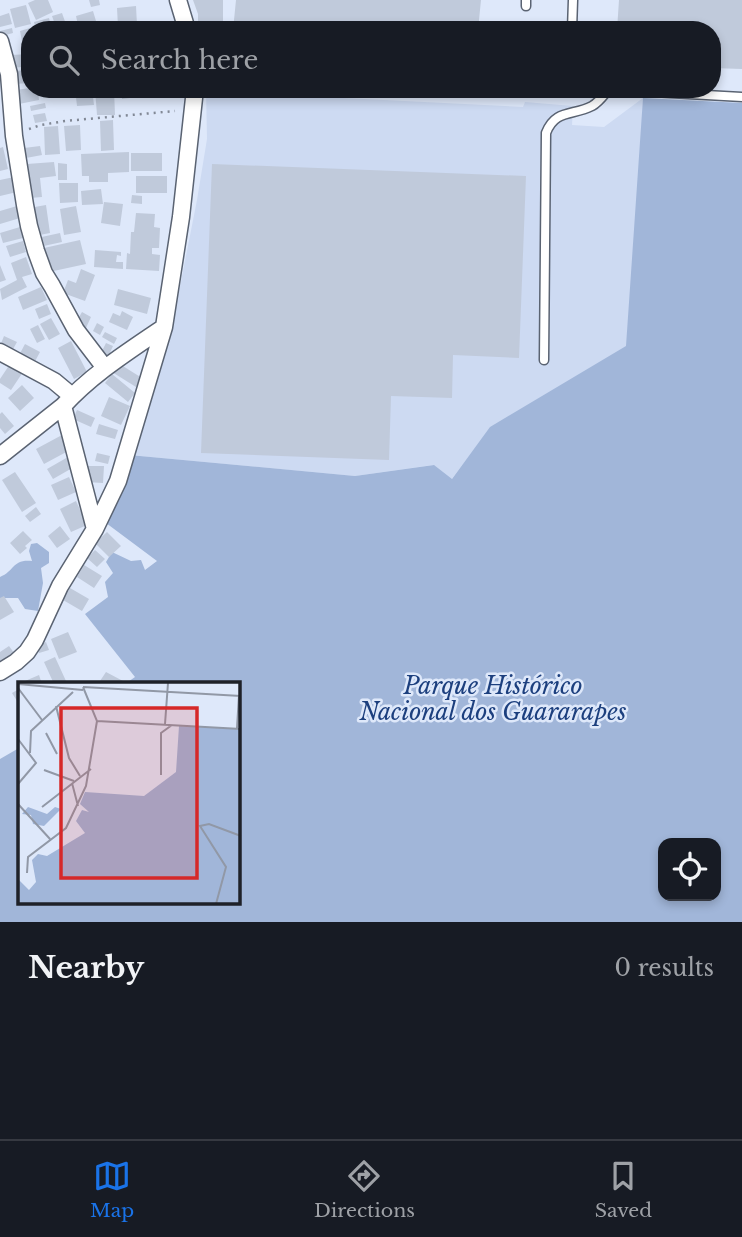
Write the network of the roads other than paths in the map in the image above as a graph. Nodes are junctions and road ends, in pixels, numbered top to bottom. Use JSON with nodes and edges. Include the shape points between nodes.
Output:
{"nodes":[{"id":1,"x":178,"y":0,"type":"edge"},
{"id":2,"x":573,"y":0,"type":"edge"},
{"id":3,"x":184,"y":21,"type":"edge"},
{"id":4,"x":572,"y":21,"type":"edge"},
{"id":5,"x":0,"y":41,"type":"edge"},
{"id":6,"x":721,"y":96,"type":"edge"},
{"id":7,"x":742,"y":97,"type":"edge"},
{"id":8,"x":195,"y":98,"type":"edge"},
{"id":9,"x":602,"y":98,"type":"edge"},
{"id":10,"x":7,"y":139,"type":"edge"},
{"id":11,"x":164,"y":327,"type":"junction"},
{"id":12,"x":0,"y":352,"type":"edge"},
{"id":13,"x":544,"y":360,"type":"dead end"},
{"id":14,"x":104,"y":368,"type":"junction"},
{"id":15,"x":68,"y":401,"type":"junction"},
{"id":16,"x":0,"y":456,"type":"edge"},
{"id":17,"x":96,"y":529,"type":"junction"},
{"id":18,"x":0,"y":672,"type":"edge"}],
"edges":[{"from":1,"to":3,"type":"street"},
{"from":2,"to":4,"type":"lane"},
{"from":5,"to":10,"type":"street","via":[[9,74]]},
{"from":6,"to":7,"type":"lane"},
{"from":8,"to":11,"type":"street"},
{"from":9,"to":13,"type":"lane","via":[[555,117],[546,133]]},
{"from":10,"to":14,"type":"street","via":[[44,273]]},
{"from":11,"to":14,"type":"street"},
{"from":11,"to":17,"type":"street","via":[[118,481]]},
{"from":12,"to":15,"type":"street","via":[[54,381]]},
{"from":14,"to":15,"type":"street"},
{"from":15,"to":16,"type":"street"},
{"from":15,"to":17,"type":"street"},
{"from":17,"to":18,"type":"street","via":[[60,586],[27,652]]}]}
